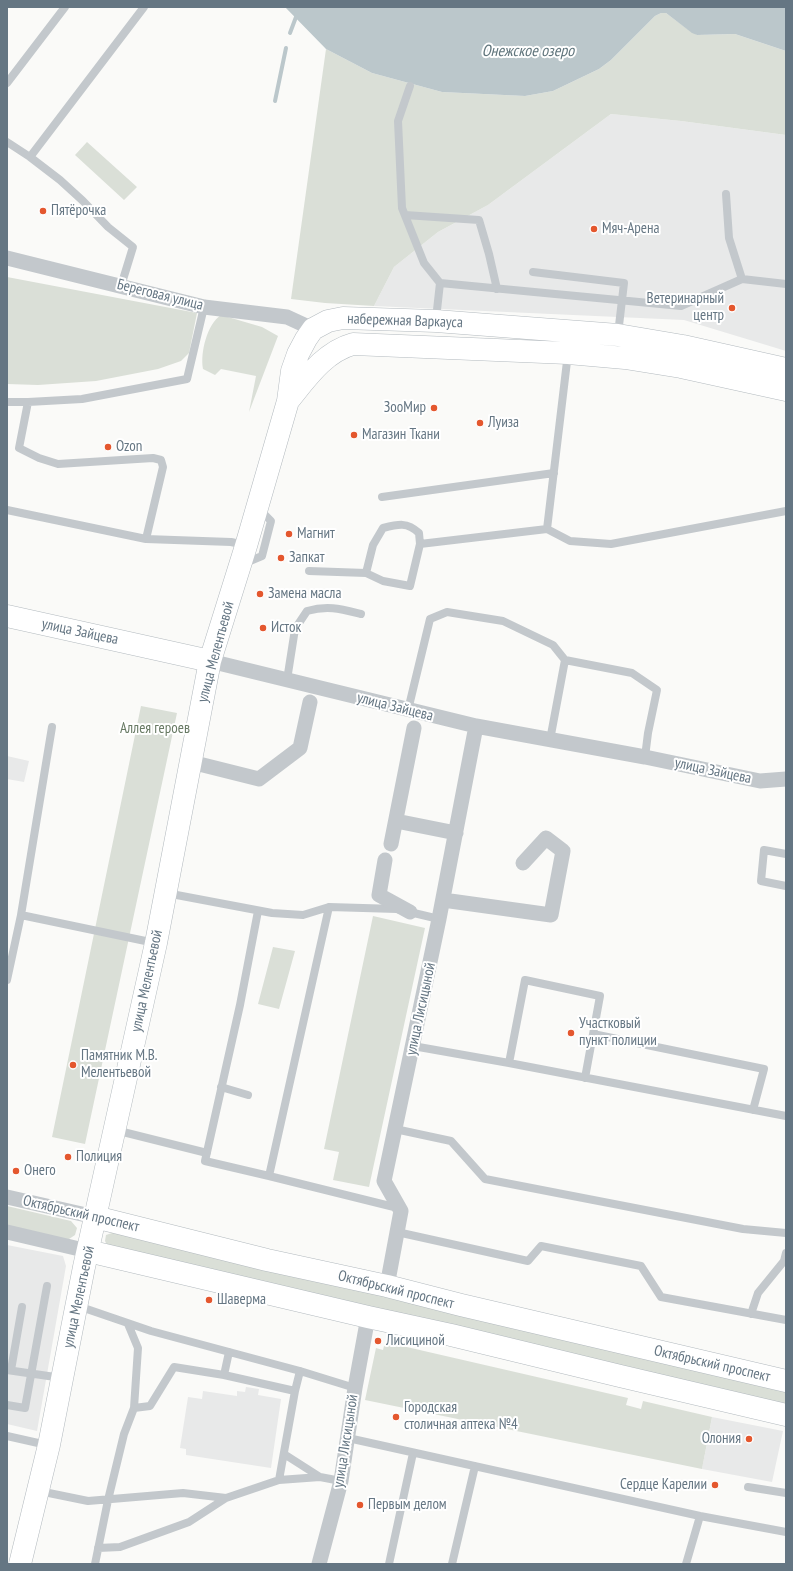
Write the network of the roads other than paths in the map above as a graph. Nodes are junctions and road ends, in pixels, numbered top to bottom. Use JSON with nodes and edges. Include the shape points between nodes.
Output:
{"nodes":[{"id":1,"x":65,"y":7,"type":"edge"},
{"id":2,"x":144,"y":7,"type":"edge"},
{"id":3,"x":7,"y":83,"type":"edge"},
{"id":4,"x":410,"y":86,"type":"dead end"},
{"id":5,"x":7,"y":142,"type":"edge"},
{"id":6,"x":30,"y":157,"type":"junction"},
{"id":7,"x":726,"y":194,"type":"dead end"},
{"id":8,"x":405,"y":215,"type":"junction"},
{"id":9,"x":7,"y":258,"type":"edge"},
{"id":10,"x":533,"y":272,"type":"dead end"},
{"id":11,"x":742,"y":279,"type":"junction"},
{"id":12,"x":440,"y":283,"type":"junction"},
{"id":13,"x":786,"y":284,"type":"edge"},
{"id":14,"x":121,"y":286,"type":"junction"},
{"id":15,"x":497,"y":289,"type":"junction"},
{"id":16,"x":622,"y":301,"type":"junction"},
{"id":17,"x":204,"y":307,"type":"junction"},
{"id":18,"x":436,"y":321,"type":"junction"},
{"id":19,"x":321,"y":325,"type":"junction"},
{"id":20,"x":618,"y":335,"type":"junction"},
{"id":21,"x":335,"y":351,"type":"junction"},
{"id":22,"x":568,"y":353,"type":"junction"},
{"id":23,"x":786,"y":369,"type":"edge"},
{"id":24,"x":786,"y":390,"type":"edge"},
{"id":25,"x":288,"y":401,"type":"junction"},
{"id":26,"x":7,"y":402,"type":"edge"},
{"id":27,"x":28,"y":402,"type":"junction"},
{"id":28,"x":554,"y":473,"type":"junction"},
{"id":29,"x":382,"y":497,"type":"dead end"},
{"id":30,"x":7,"y":510,"type":"edge"},
{"id":31,"x":786,"y":511,"type":"edge"},
{"id":32,"x":547,"y":529,"type":"junction"},
{"id":33,"x":146,"y":539,"type":"junction"},
{"id":34,"x":420,"y":544,"type":"junction"},
{"id":35,"x":246,"y":546,"type":"junction"},
{"id":36,"x":309,"y":571,"type":"dead end"},
{"id":37,"x":366,"y":573,"type":"junction"},
{"id":38,"x":361,"y":614,"type":"dead end"},
{"id":39,"x":7,"y":616,"type":"edge"},
{"id":40,"x":210,"y":660,"type":"junction"},
{"id":41,"x":565,"y":660,"type":"junction"},
{"id":42,"x":286,"y":680,"type":"junction"},
{"id":43,"x":310,"y":702,"type":"dead end"},
{"id":44,"x":408,"y":710,"type":"junction"},
{"id":45,"x":476,"y":726,"type":"junction"},
{"id":46,"x":52,"y":728,"type":"dead end"},
{"id":47,"x":414,"y":728,"type":"dead end"},
{"id":48,"x":550,"y":740,"type":"junction"},
{"id":49,"x":645,"y":757,"type":"junction"},
{"id":50,"x":191,"y":762,"type":"junction"},
{"id":51,"x":786,"y":779,"type":"edge"},
{"id":52,"x":396,"y":822,"type":"junction"},
{"id":53,"x":456,"y":833,"type":"junction"},
{"id":54,"x":391,"y":844,"type":"dead end"},
{"id":55,"x":786,"y":854,"type":"edge"},
{"id":56,"x":385,"y":860,"type":"dead end"},
{"id":57,"x":523,"y":863,"type":"dead end"},
{"id":58,"x":786,"y":886,"type":"edge"},
{"id":59,"x":166,"y":893,"type":"junction"},
{"id":60,"x":443,"y":900,"type":"junction"},
{"id":61,"x":329,"y":907,"type":"junction"},
{"id":62,"x":258,"y":911,"type":"junction"},
{"id":63,"x":410,"y":912,"type":"junction"},
{"id":64,"x":21,"y":915,"type":"junction"},
{"id":65,"x":439,"y":919,"type":"junction"},
{"id":66,"x":156,"y":943,"type":"junction"},
{"id":67,"x":7,"y":980,"type":"edge"},
{"id":68,"x":593,"y":1034,"type":"junction"},
{"id":69,"x":413,"y":1046,"type":"junction"},
{"id":70,"x":509,"y":1063,"type":"junction"},
{"id":71,"x":585,"y":1078,"type":"junction"},
{"id":72,"x":221,"y":1087,"type":"junction"},
{"id":73,"x":248,"y":1095,"type":"dead end"},
{"id":74,"x":753,"y":1110,"type":"junction"},
{"id":75,"x":786,"y":1116,"type":"edge"},
{"id":76,"x":396,"y":1129,"type":"junction"},
{"id":77,"x":115,"y":1130,"type":"junction"},
{"id":78,"x":207,"y":1153,"type":"junction"},
{"id":79,"x":269,"y":1176,"type":"junction"},
{"id":80,"x":7,"y":1197,"type":"edge"},
{"id":81,"x":401,"y":1211,"type":"junction"},
{"id":82,"x":95,"y":1217,"type":"junction"},
{"id":83,"x":7,"y":1232,"type":"edge"},
{"id":84,"x":397,"y":1232,"type":"junction"},
{"id":85,"x":786,"y":1233,"type":"edge"},
{"id":86,"x":88,"y":1251,"type":"junction"},
{"id":87,"x":786,"y":1253,"type":"edge"},
{"id":88,"x":267,"y":1260,"type":"junction"},
{"id":89,"x":47,"y":1286,"type":"dead end"},
{"id":90,"x":387,"y":1286,"type":"junction"},
{"id":91,"x":260,"y":1291,"type":"junction"},
{"id":92,"x":461,"y":1305,"type":"junction"},
{"id":93,"x":77,"y":1306,"type":"junction"},
{"id":94,"x":22,"y":1307,"type":"dead end"},
{"id":95,"x":751,"y":1314,"type":"junction"},
{"id":96,"x":368,"y":1317,"type":"junction"},
{"id":97,"x":786,"y":1320,"type":"edge"},
{"id":98,"x":128,"y":1324,"type":"junction"},
{"id":99,"x":451,"y":1334,"type":"junction"},
{"id":100,"x":628,"y":1345,"type":"junction"},
{"id":101,"x":229,"y":1352,"type":"junction"},
{"id":102,"x":9,"y":1370,"type":"edge"},
{"id":103,"x":300,"y":1371,"type":"junction"},
{"id":104,"x":32,"y":1373,"type":"junction"},
{"id":105,"x":224,"y":1375,"type":"junction"},
{"id":106,"x":620,"y":1376,"type":"junction"},
{"id":107,"x":62,"y":1378,"type":"junction"},
{"id":108,"x":786,"y":1381,"type":"edge"},
{"id":109,"x":355,"y":1388,"type":"junction"},
{"id":110,"x":295,"y":1391,"type":"junction"},
{"id":111,"x":7,"y":1405,"type":"edge"},
{"id":112,"x":134,"y":1408,"type":"junction"},
{"id":113,"x":786,"y":1415,"type":"edge"},
{"id":114,"x":7,"y":1436,"type":"edge"},
{"id":115,"x":348,"y":1438,"type":"junction"},
{"id":116,"x":49,"y":1445,"type":"junction"},
{"id":117,"x":413,"y":1453,"type":"junction"},
{"id":118,"x":284,"y":1454,"type":"junction"},
{"id":119,"x":475,"y":1466,"type":"junction"},
{"id":120,"x":320,"y":1477,"type":"junction"},
{"id":121,"x":279,"y":1480,"type":"junction"},
{"id":122,"x":341,"y":1481,"type":"junction"},
{"id":123,"x":748,"y":1487,"type":"dead end"},
{"id":124,"x":38,"y":1491,"type":"junction"},
{"id":125,"x":786,"y":1493,"type":"edge"},
{"id":126,"x":226,"y":1498,"type":"junction"},
{"id":127,"x":108,"y":1500,"type":"junction"},
{"id":128,"x":700,"y":1516,"type":"junction"},
{"id":129,"x":786,"y":1532,"type":"edge"},
{"id":130,"x":98,"y":1548,"type":"junction"},
{"id":131,"x":20,"y":1564,"type":"edge"},
{"id":132,"x":95,"y":1564,"type":"edge"},
{"id":133,"x":319,"y":1564,"type":"edge"},
{"id":134,"x":389,"y":1564,"type":"edge"},
{"id":135,"x":452,"y":1564,"type":"edge"},
{"id":136,"x":686,"y":1564,"type":"edge"}],
"edges":[{"from":1,"to":3,"type":"lane"},
{"from":2,"to":6,"type":"lane"},
{"from":4,"to":8,"type":"lane","via":[[398,121],[402,208]]},
{"from":5,"to":6,"type":"lane"},
{"from":6,"to":14,"type":"lane","via":[[60,180],[108,227],[134,247]]},
{"from":7,"to":11,"type":"lane","via":[[729,238]]},
{"from":8,"to":12,"type":"lane","via":[[424,263]]},
{"from":8,"to":15,"type":"lane","via":[[478,220]]},
{"from":9,"to":14,"type":"street","name":"Береговая улица"},
{"from":10,"to":16,"type":"lane","via":[[624,283]]},
{"from":11,"to":13,"type":"lane"},
{"from":11,"to":16,"type":"lane","via":[[681,306]]},
{"from":12,"to":15,"type":"lane"},
{"from":12,"to":18,"type":"lane"},
{"from":14,"to":17,"type":"street","name":"Береговая улица"},
{"from":15,"to":16,"type":"lane"},
{"from":16,"to":20,"type":"lane"},
{"from":17,"to":19,"type":"street","name":"Береговая улица","via":[[288,317]]},
{"from":17,"to":27,"type":"lane","via":[[187,379],[82,399]]},
{"from":18,"to":19,"type":"main road","name":"набережная Варкауса","via":[[343,318]]},
{"from":18,"to":20,"type":"main road","name":"набережная Варкауса"},
{"from":19,"to":21,"type":"main road","via":[[318,346],[323,350]]},
{"from":19,"to":25,"type":"main road","via":[[298,354],[292,371]]},
{"from":20,"to":23,"type":"main road","name":"набережная Варкауса"},
{"from":21,"to":22,"type":"main road","name":"набережная Варкауса","via":[[353,344]]},
{"from":21,"to":25,"type":"main road","name":"набережная Варкауса","via":[[318,365]]},
{"from":22,"to":24,"type":"main road","name":"набережная Варкауса","via":[[667,365]]},
{"from":22,"to":28,"type":"lane"},
{"from":25,"to":35,"type":"main road","name":"улица Мелентьевой"},
{"from":26,"to":27,"type":"lane"},
{"from":27,"to":33,"type":"lane","via":[[19,448],[39,458],[58,464],[153,458],[161,460],[163,467]]},
{"from":28,"to":29,"type":"lane"},
{"from":28,"to":32,"type":"lane"},
{"from":30,"to":33,"type":"lane"},
{"from":31,"to":32,"type":"lane","via":[[611,544],[570,541]]},
{"from":32,"to":34,"type":"lane"},
{"from":33,"to":35,"type":"lane","via":[[231,542]]},
{"from":34,"to":37,"type":"lane","via":[[410,586],[383,581]]},
{"from":34,"to":37,"type":"lane","via":[[419,534],[411,526],[398,524],[383,528],[374,545]]},
{"from":35,"to":40,"type":"main road","name":"улица Мелентьевой"},
{"from":36,"to":37,"type":"lane"},
{"from":38,"to":42,"type":"lane","via":[[335,607],[307,611],[295,629]]},
{"from":39,"to":40,"type":"main road","name":"улица Зайцева"},
{"from":40,"to":42,"type":"street","name":"улица Зайцева"},
{"from":40,"to":50,"type":"main road","name":"улица Мелентьевой"},
{"from":41,"to":44,"type":"lane","via":[[553,645],[503,621],[447,612],[430,619]]},
{"from":41,"to":48,"type":"lane"},
{"from":41,"to":49,"type":"lane","via":[[632,673],[657,690]]},
{"from":42,"to":44,"type":"street","name":"улица Зайцева"},
{"from":43,"to":50,"type":"street","via":[[300,748],[259,779]]},
{"from":44,"to":45,"type":"street","name":"улица Зайцева"},
{"from":45,"to":48,"type":"street","name":"улица Зайцева"},
{"from":45,"to":53,"type":"street","name":"улица Лисицыной"},
{"from":46,"to":64,"type":"lane"},
{"from":47,"to":52,"type":"street"},
{"from":48,"to":49,"type":"street","name":"улица Зайцева"},
{"from":49,"to":51,"type":"street","name":"улица Зайцева","via":[[760,781]]},
{"from":50,"to":59,"type":"main road","name":"улица Мелентьевой"},
{"from":52,"to":53,"type":"street"},
{"from":52,"to":54,"type":"street"},
{"from":53,"to":60,"type":"street","name":"улица Лисицыной"},
{"from":55,"to":58,"type":"lane","via":[[764,850],[762,881]]},
{"from":56,"to":63,"type":"street","via":[[379,895]]},
{"from":57,"to":60,"type":"street","via":[[546,838],[563,852],[551,914]]},
{"from":59,"to":62,"type":"lane"},
{"from":59,"to":66,"type":"main road","name":"улица Мелентьевой"},
{"from":60,"to":65,"type":"street","name":"улица Лисицыной"},
{"from":61,"to":62,"type":"lane","via":[[302,915]]},
{"from":61,"to":63,"type":"lane","via":[[397,909]]},
{"from":61,"to":79,"type":"lane"},
{"from":62,"to":72,"type":"lane"},
{"from":63,"to":65,"type":"lane"},
{"from":64,"to":66,"type":"lane"},
{"from":64,"to":67,"type":"lane"},
{"from":65,"to":69,"type":"street","name":"улица Лисицыной"},
{"from":66,"to":77,"type":"main road","name":"улица Мелентьевой"},
{"from":68,"to":70,"type":"lane","via":[[600,996],[525,980]]},
{"from":68,"to":71,"type":"lane"},
{"from":68,"to":74,"type":"lane","via":[[764,1069]]},
{"from":69,"to":70,"type":"lane"},
{"from":69,"to":76,"type":"street","name":"улица Лисицыной"},
{"from":70,"to":71,"type":"lane"},
{"from":71,"to":74,"type":"lane"},
{"from":72,"to":73,"type":"lane"},
{"from":72,"to":78,"type":"lane"},
{"from":74,"to":75,"type":"lane"},
{"from":76,"to":81,"type":"street","name":"улица Лисицыной","via":[[384,1181]]},
{"from":76,"to":85,"type":"lane","via":[[451,1141],[485,1179],[743,1229]]},
{"from":77,"to":78,"type":"lane"},
{"from":77,"to":82,"type":"main road","name":"улица Мелентьевой"},
{"from":78,"to":79,"type":"lane","via":[[205,1161]]},
{"from":79,"to":81,"type":"lane","via":[[394,1207]]},
{"from":80,"to":82,"type":"street","name":"Октябрьский проспект"},
{"from":81,"to":84,"type":"street"},
{"from":82,"to":86,"type":"main road","name":"улица Мелентьевой"},
{"from":82,"to":88,"type":"main road","name":"Октябрьский проспект"},
{"from":83,"to":86,"type":"street","name":"Октябрьский проспект"},
{"from":84,"to":90,"type":"street"},
{"from":84,"to":95,"type":"lane","via":[[528,1261],[541,1246],[640,1266],[661,1297]]},
{"from":86,"to":91,"type":"main road","name":"Октябрьский проспект"},
{"from":86,"to":93,"type":"main road","name":"улица Мелентьевой"},
{"from":87,"to":95,"type":"lane","via":[[784,1261],[758,1293]]},
{"from":88,"to":90,"type":"main road","name":"Октябрьский проспект"},
{"from":88,"to":91,"type":"main road","via":[[258,1268],[255,1278]]},
{"from":89,"to":104,"type":"lane"},
{"from":90,"to":92,"type":"main road","name":"Октябрьский проспект"},
{"from":91,"to":96,"type":"main road","name":"Октябрьский проспект"},
{"from":92,"to":99,"type":"main road","via":[[465,1316],[463,1328]]},
{"from":92,"to":100,"type":"main road","name":"Октябрьский проспект"},
{"from":93,"to":98,"type":"lane"},
{"from":93,"to":107,"type":"main road","name":"улица Мелентьевой"},
{"from":94,"to":102,"type":"lane"},
{"from":95,"to":97,"type":"lane"},
{"from":96,"to":99,"type":"main road","name":"Октябрьский проспект"},
{"from":96,"to":109,"type":"street","name":"улица Лисицыной"},
{"from":98,"to":101,"type":"lane"},
{"from":98,"to":112,"type":"lane","via":[[138,1348]]},
{"from":99,"to":106,"type":"main road","name":"Октябрьский проспект"},
{"from":100,"to":106,"type":"main road","via":[[621,1352],[618,1363]]},
{"from":100,"to":108,"type":"main road","name":"Октябрьский проспект"},
{"from":101,"to":103,"type":"lane"},
{"from":101,"to":105,"type":"lane"},
{"from":102,"to":104,"type":"lane"},
{"from":103,"to":109,"type":"lane"},
{"from":103,"to":110,"type":"lane"},
{"from":104,"to":107,"type":"lane"},
{"from":104,"to":111,"type":"lane","via":[[25,1408]]},
{"from":105,"to":110,"type":"lane"},
{"from":105,"to":112,"type":"lane","via":[[174,1367],[150,1406]]},
{"from":106,"to":113,"type":"main road","name":"Октябрьский проспект"},
{"from":107,"to":116,"type":"main road","name":"улица Мелентьевой"},
{"from":109,"to":115,"type":"street","name":"улица Лисицыной"},
{"from":110,"to":118,"type":"lane"},
{"from":112,"to":127,"type":"lane","via":[[124,1434]]},
{"from":114,"to":116,"type":"lane"},
{"from":115,"to":117,"type":"lane"},
{"from":115,"to":122,"type":"street","name":"улица Лисицыной"},
{"from":116,"to":124,"type":"main road","name":"улица Мелентьевой"},
{"from":117,"to":119,"type":"lane"},
{"from":117,"to":134,"type":"lane"},
{"from":118,"to":120,"type":"lane"},
{"from":118,"to":121,"type":"lane"},
{"from":119,"to":128,"type":"lane"},
{"from":119,"to":135,"type":"lane"},
{"from":120,"to":121,"type":"lane"},
{"from":120,"to":122,"type":"lane"},
{"from":121,"to":126,"type":"lane"},
{"from":122,"to":133,"type":"street","name":"улица Лисицыной"},
{"from":123,"to":125,"type":"lane"},
{"from":124,"to":127,"type":"lane","via":[[88,1501]]},
{"from":124,"to":131,"type":"main road","name":"улица Мелентьевой"},
{"from":126,"to":127,"type":"lane","via":[[183,1493]]},
{"from":126,"to":130,"type":"lane","via":[[189,1522],[120,1547]]},
{"from":127,"to":130,"type":"lane"},
{"from":128,"to":129,"type":"lane"},
{"from":128,"to":136,"type":"lane"},
{"from":130,"to":132,"type":"lane"}]}
